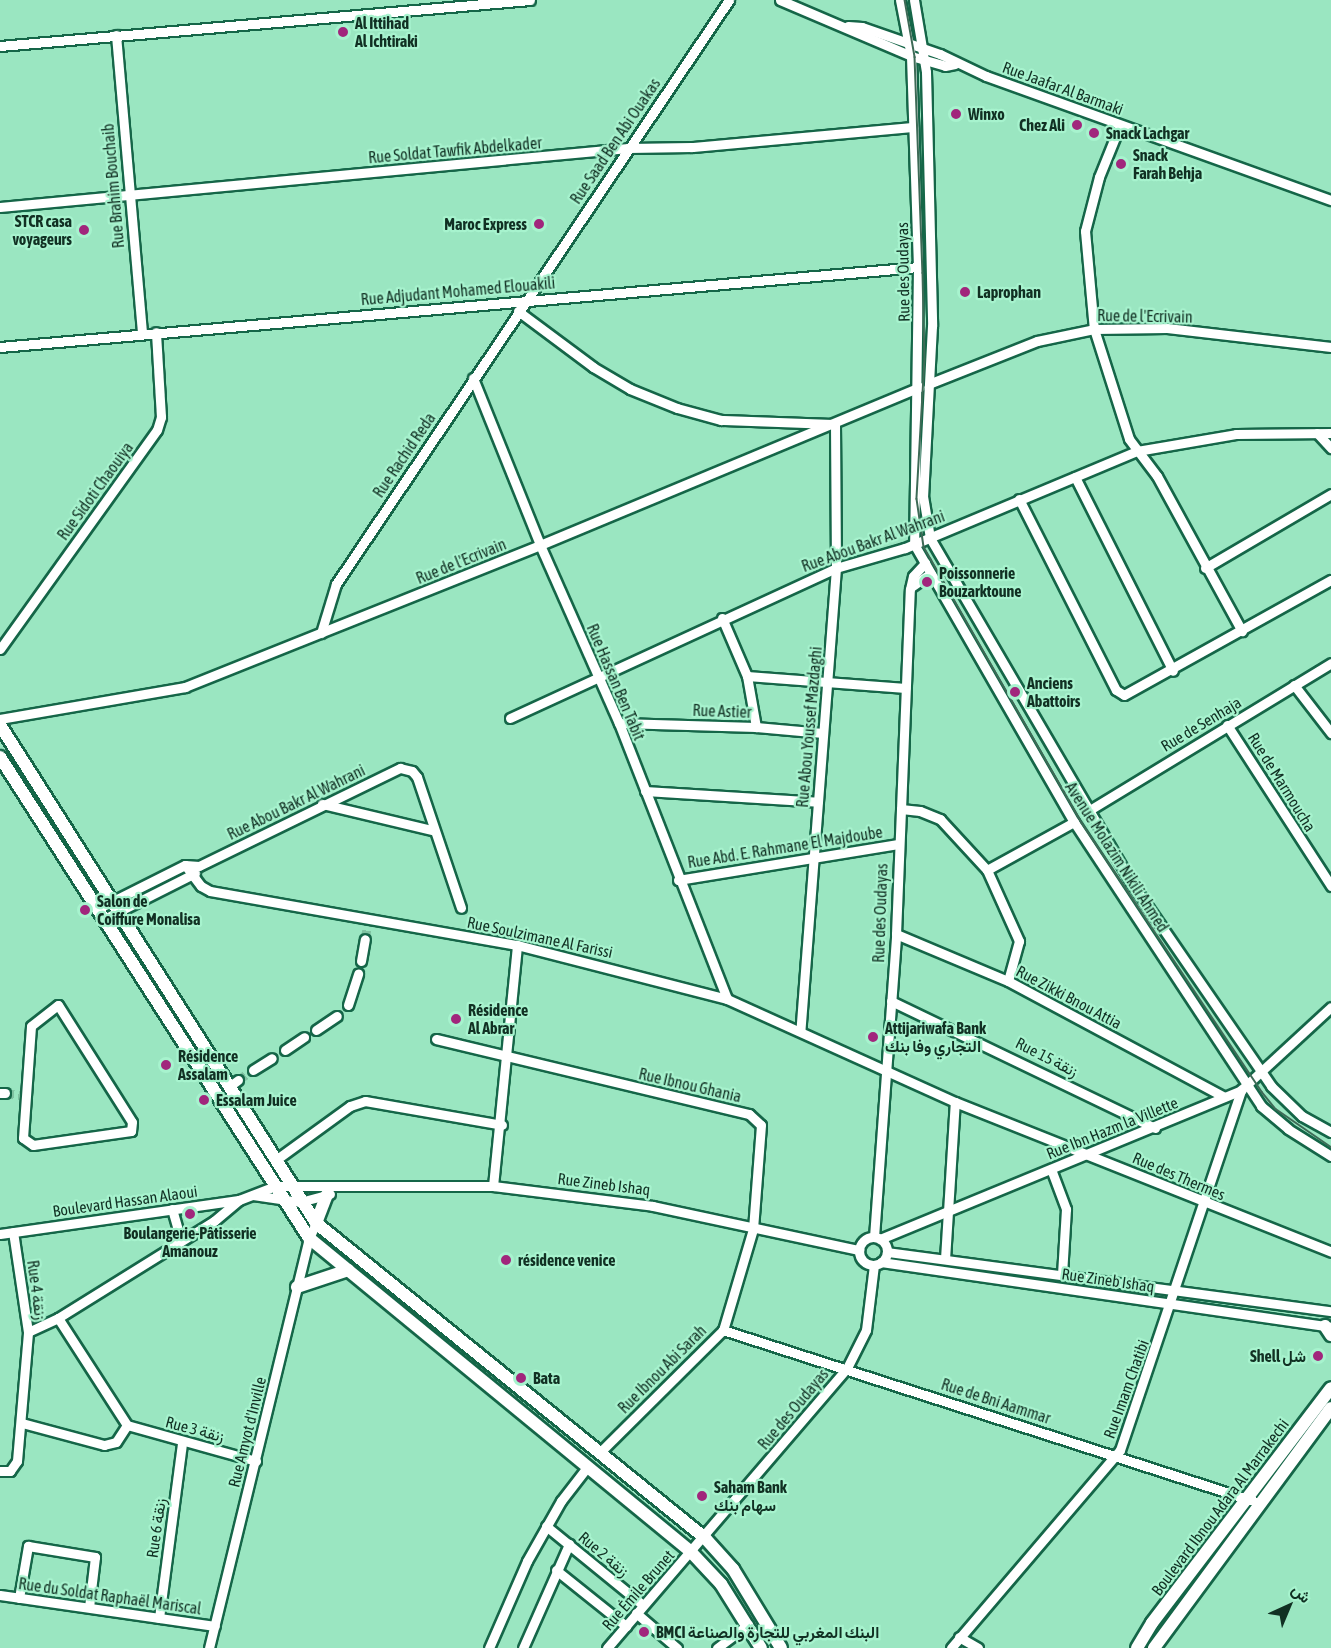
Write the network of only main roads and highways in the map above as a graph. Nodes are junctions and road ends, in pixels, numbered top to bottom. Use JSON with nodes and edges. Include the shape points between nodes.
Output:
{"nodes":[{"id":1,"x":0,"y":725,"type":"edge"},
{"id":2,"x":2,"y":765,"type":"edge"},
{"id":3,"x":327,"y":1195,"type":"road end"},
{"id":4,"x":316,"y":1224,"type":"junction"},
{"id":5,"x":348,"y":1270,"type":"junction"},
{"id":6,"x":297,"y":1287,"type":"road end"},
{"id":7,"x":1331,"y":1388,"type":"edge"},
{"id":8,"x":1331,"y":1408,"type":"edge"},
{"id":9,"x":1210,"y":1547,"type":"junction"},
{"id":10,"x":1221,"y":1554,"type":"junction"},
{"id":11,"x":761,"y":1648,"type":"edge"},
{"id":12,"x":781,"y":1648,"type":"edge"},
{"id":13,"x":1137,"y":1648,"type":"edge"},
{"id":14,"x":1154,"y":1648,"type":"edge"}],
"edges":[{"from":1,"to":4,"type":"main road","via":[[111,901],[234,1083]]},
{"from":2,"to":5,"type":"main road","via":[[309,1238]]},
{"from":3,"to":4,"type":"main road"},
{"from":4,"to":12,"type":"main road","via":[[705,1538],[734,1569]]},
{"from":5,"to":6,"type":"main road"},
{"from":5,"to":11,"type":"main road","via":[[691,1552],[721,1584]]},
{"from":7,"to":9,"type":"main road","name":"Boulevard Ibnou Adara Al Marrakechi"},
{"from":8,"to":10,"type":"main road","name":"Boulevard Ibnou Adara Al Marrakechi"},
{"from":9,"to":10,"type":"main road"},
{"from":9,"to":13,"type":"main road","name":"Boulevard Ibnou Adara Al Marrakechi"},
{"from":10,"to":14,"type":"main road","name":"Boulevard Ibnou Adara Al Marrakechi"}]}
